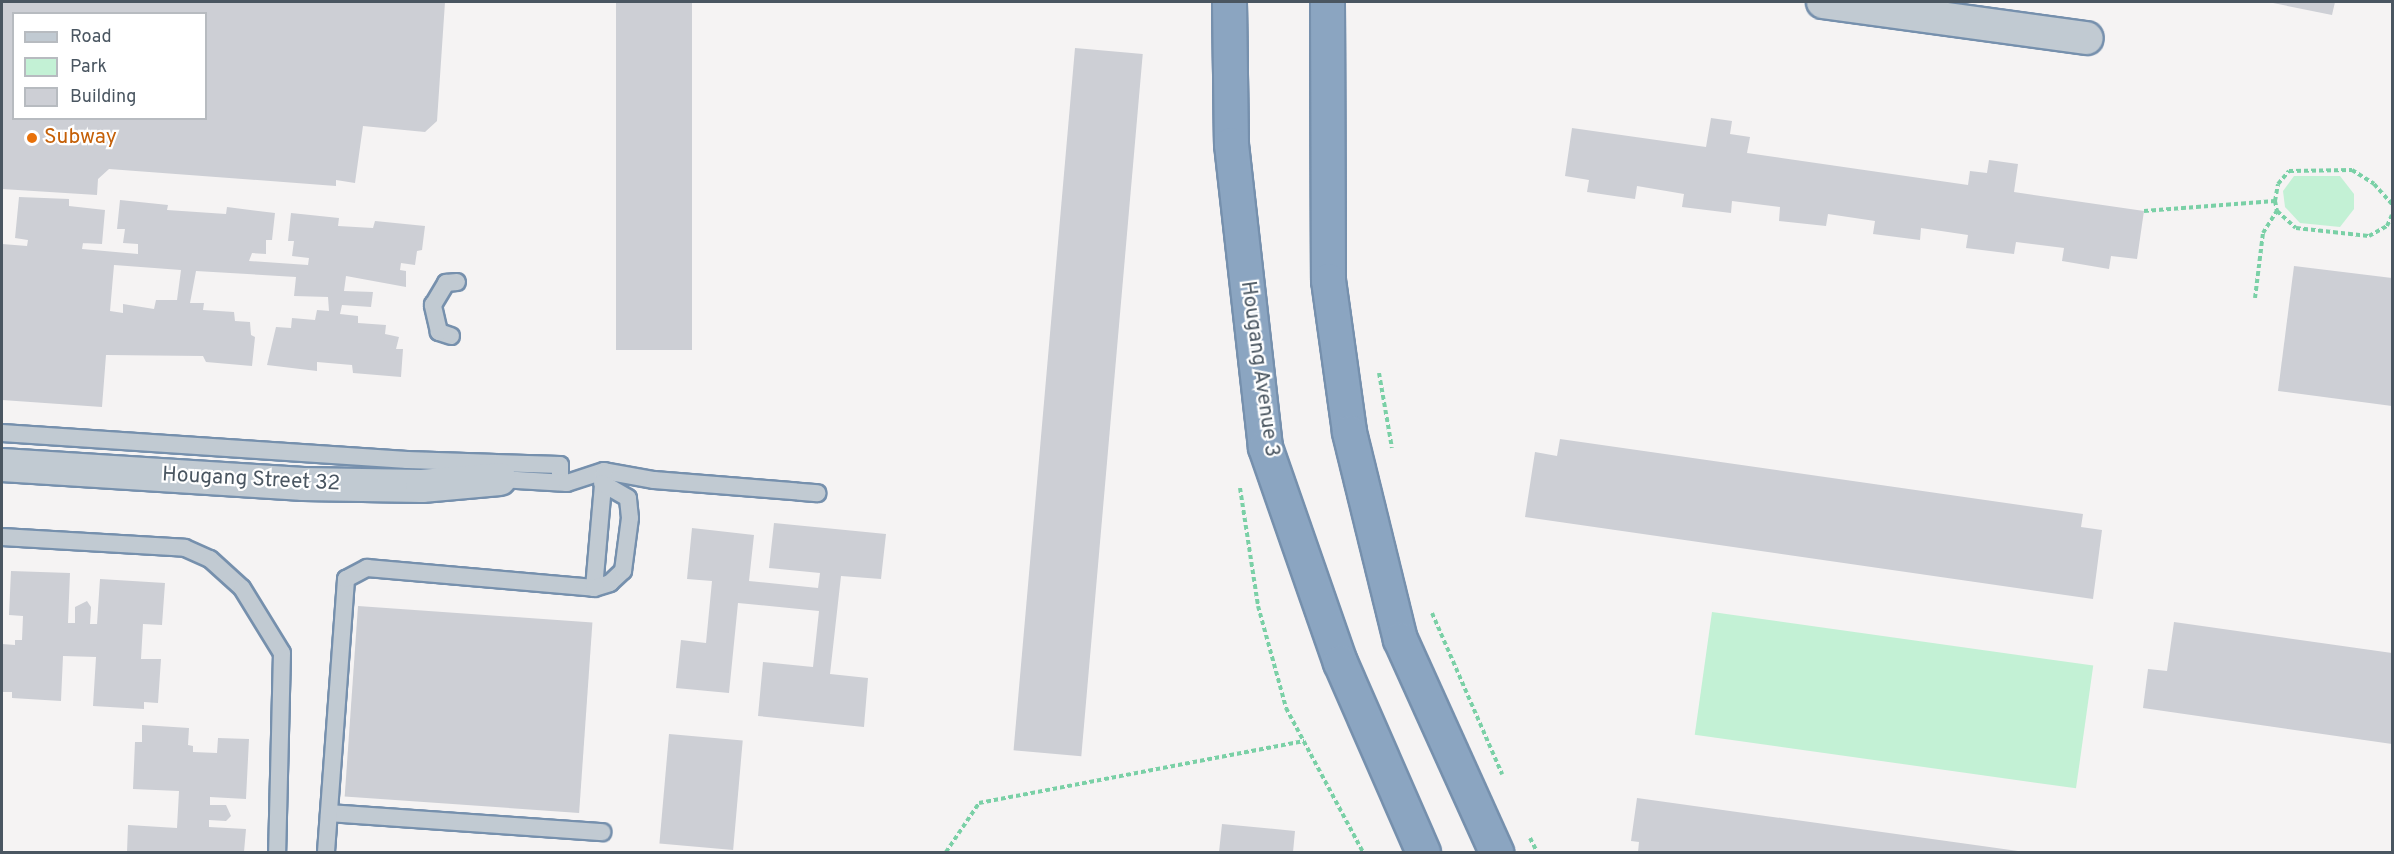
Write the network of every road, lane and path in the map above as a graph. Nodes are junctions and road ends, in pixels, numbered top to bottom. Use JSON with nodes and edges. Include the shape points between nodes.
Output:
{"nodes":[{"id":1,"x":1229,"y":2,"type":"edge"},
{"id":2,"x":1327,"y":2,"type":"edge"},
{"id":3,"x":1823,"y":2,"type":"edge"},
{"id":4,"x":2087,"y":38,"type":"dead end"},
{"id":5,"x":2275,"y":201,"type":"junction"},
{"id":6,"x":2392,"y":204,"type":"edge"},
{"id":7,"x":2144,"y":211,"type":"dead end"},
{"id":8,"x":2277,"y":211,"type":"junction"},
{"id":9,"x":2392,"y":215,"type":"edge"},
{"id":10,"x":457,"y":282,"type":"dead end"},
{"id":11,"x":2255,"y":298,"type":"dead end"},
{"id":12,"x":451,"y":336,"type":"dead end"},
{"id":13,"x":1377,"y":365,"type":"dead end"},
{"id":14,"x":2,"y":433,"type":"edge"},
{"id":15,"x":1394,"y":456,"type":"dead end"},
{"id":16,"x":2,"y":465,"type":"edge"},
{"id":17,"x":603,"y":477,"type":"junction"},
{"id":18,"x":500,"y":479,"type":"joint"},
{"id":19,"x":560,"y":482,"type":"junction"},
{"id":20,"x":817,"y":494,"type":"dead end"},
{"id":21,"x":2,"y":537,"type":"edge"},
{"id":22,"x":594,"y":588,"type":"junction"},
{"id":23,"x":1430,"y":610,"type":"dead end"},
{"id":24,"x":1286,"y":708,"type":"dead end"},
{"id":25,"x":1304,"y":741,"type":"junction"},
{"id":26,"x":1504,"y":779,"type":"dead end"},
{"id":27,"x":329,"y":813,"type":"junction"},
{"id":28,"x":1527,"y":831,"type":"dead end"},
{"id":29,"x":602,"y":832,"type":"dead end"},
{"id":30,"x":277,"y":852,"type":"edge"},
{"id":31,"x":326,"y":852,"type":"edge"},
{"id":32,"x":946,"y":852,"type":"edge"},
{"id":33,"x":1363,"y":852,"type":"edge"},
{"id":34,"x":1423,"y":852,"type":"edge"},
{"id":35,"x":1496,"y":852,"type":"edge"},
{"id":36,"x":1537,"y":852,"type":"edge"}],
"edges":[{"from":1,"to":34,"type":"highway","name":"Hougang Avenue 3","via":[[1231,144],[1265,447],[1340,662]]},
{"from":2,"to":35,"type":"highway","via":[[1328,280],[1349,432],[1400,639]]},
{"from":3,"to":4,"type":"street"},
{"from":5,"to":6,"type":"path","via":[[2278,184],[2289,171],[2352,170],[2374,184]]},
{"from":5,"to":7,"type":"path"},
{"from":5,"to":8,"type":"path"},
{"from":8,"to":9,"type":"path","via":[[2296,228],[2369,236],[2387,226]]},
{"from":8,"to":11,"type":"path","via":[[2263,233]]},
{"from":10,"to":12,"type":"lane","via":[[446,283],[433,305],[439,332]]},
{"from":13,"to":15,"type":"path"},
{"from":14,"to":19,"type":"lane","via":[[407,460],[560,465]]},
{"from":16,"to":18,"type":"street","name":"Hougang Street 32","via":[[303,484],[422,486]]},
{"from":17,"to":19,"type":"lane"},
{"from":17,"to":20,"type":"lane"},
{"from":17,"to":22,"type":"lane"},
{"from":17,"to":22,"type":"lane","via":[[628,498],[630,518],[623,571],[618,578]]},
{"from":18,"to":19,"type":"lane"},
{"from":21,"to":30,"type":"lane","via":[[185,548],[210,559],[242,588],[282,653]]},
{"from":22,"to":27,"type":"lane","via":[[367,568],[346,579]]},
{"from":23,"to":26,"type":"path"},
{"from":24,"to":25,"type":"path"},
{"from":25,"to":32,"type":"path","via":[[978,803]]},
{"from":25,"to":33,"type":"path"},
{"from":27,"to":29,"type":"lane"},
{"from":27,"to":31,"type":"lane"},
{"from":28,"to":36,"type":"path"}]}
